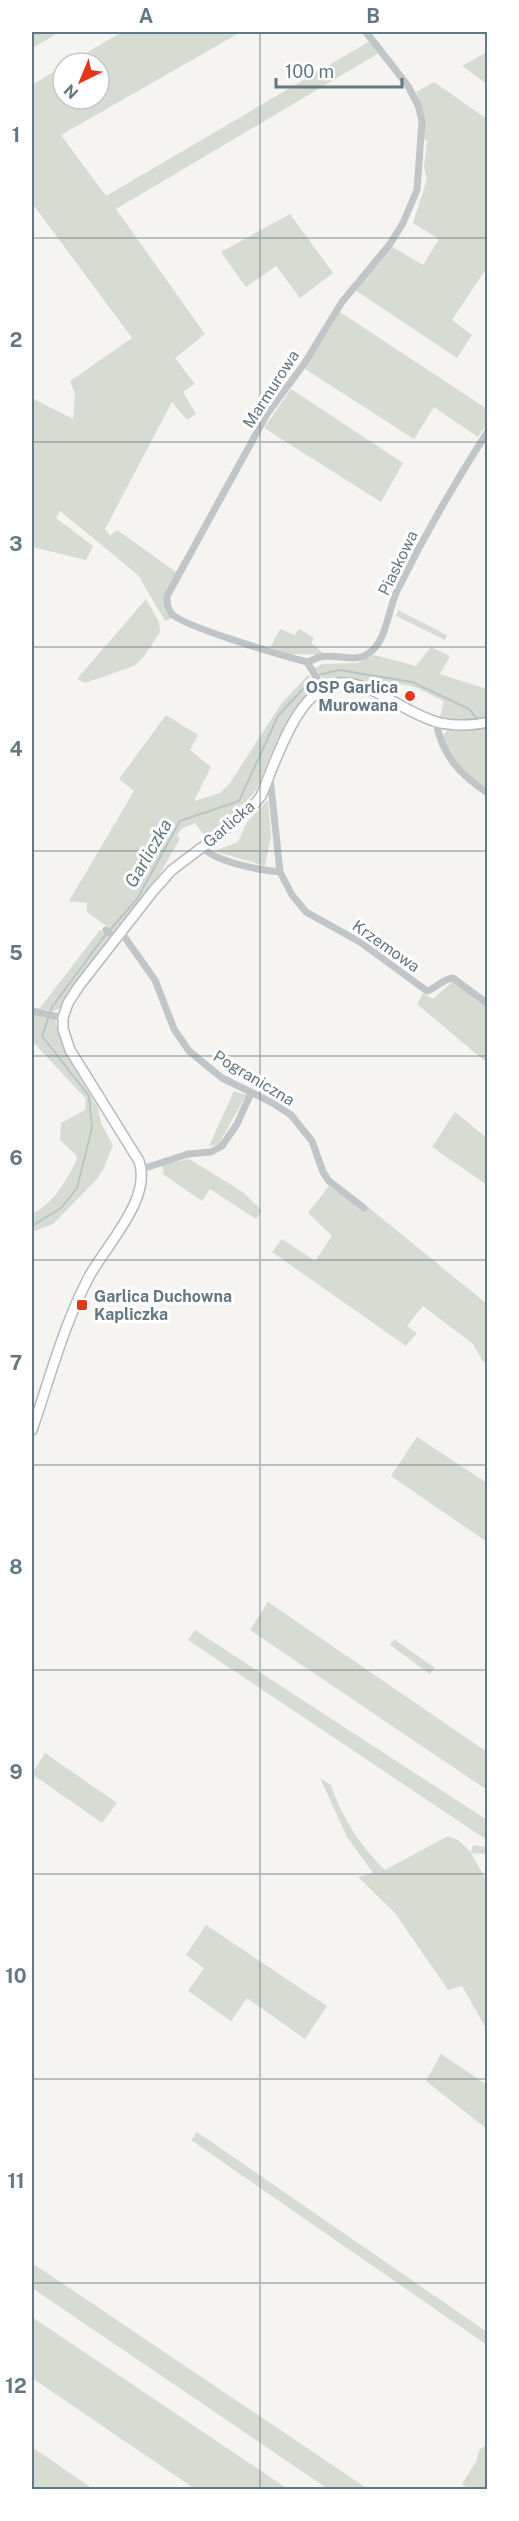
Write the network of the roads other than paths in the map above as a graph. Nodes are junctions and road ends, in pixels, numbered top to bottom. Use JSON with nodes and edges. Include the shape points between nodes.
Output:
{"nodes":[{"id":1,"x":366,"y":32,"type":"edge"},
{"id":2,"x":488,"y":430,"type":"edge"},
{"id":3,"x":309,"y":665,"type":"junction"},
{"id":4,"x":321,"y":684,"type":"junction"},
{"id":5,"x":436,"y":722,"type":"junction"},
{"id":6,"x":487,"y":722,"type":"edge"},
{"id":7,"x":270,"y":775,"type":"junction"},
{"id":8,"x":488,"y":793,"type":"edge"},
{"id":9,"x":202,"y":847,"type":"junction"},
{"id":10,"x":279,"y":872,"type":"junction"},
{"id":11,"x":106,"y":930,"type":"dead end"},
{"id":12,"x":117,"y":935,"type":"junction"},
{"id":13,"x":488,"y":1004,"type":"edge"},
{"id":14,"x":32,"y":1011,"type":"edge"},
{"id":15,"x":63,"y":1018,"type":"junction"},
{"id":16,"x":251,"y":1093,"type":"junction"},
{"id":17,"x":142,"y":1169,"type":"junction"},
{"id":18,"x":364,"y":1209,"type":"dead end"},
{"id":19,"x":32,"y":1430,"type":"edge"}],
"edges":[{"from":1,"to":3,"type":"street","name":"Marmurowa","via":[[418,105],[422,121],[417,190],[390,243],[342,302],[267,414],[167,596],[168,606],[178,619]]},
{"from":2,"to":3,"type":"street","name":"Piaskowa","via":[[412,560],[374,649],[358,658],[320,657]]},
{"from":3,"to":4,"type":"street"},
{"from":4,"to":5,"type":"street","via":[[364,685]]},
{"from":4,"to":7,"type":"street","name":"Garlicka","via":[[298,714]]},
{"from":5,"to":6,"type":"street"},
{"from":5,"to":8,"type":"street","via":[[446,755],[457,769]]},
{"from":7,"to":9,"type":"street","name":"Garlicka","via":[[253,806]]},
{"from":7,"to":10,"type":"street","name":"Krzemowa"},
{"from":9,"to":10,"type":"street","via":[[210,855],[262,871]]},
{"from":9,"to":12,"type":"street","name":"Garlicka","via":[[165,877]]},
{"from":10,"to":13,"type":"street","name":"Krzemowa","via":[[306,912],[360,942],[420,988],[434,989],[445,979],[453,978]]},
{"from":11,"to":12,"type":"street","name":"Pograniczna"},
{"from":12,"to":15,"type":"street","name":"Garlicka","via":[[68,1003]]},
{"from":12,"to":16,"type":"street","name":"Pograniczna","via":[[155,980],[174,1029],[189,1051],[222,1078]]},
{"from":14,"to":15,"type":"street"},
{"from":15,"to":17,"type":"street","via":[[70,1050]]},
{"from":16,"to":17,"type":"street","via":[[222,1146]]},
{"from":16,"to":18,"type":"street","name":"Pograniczna","via":[[296,1120],[312,1141],[329,1181]]},
{"from":17,"to":19,"type":"street","via":[[141,1188],[134,1205],[90,1275],[72,1315]]}]}
